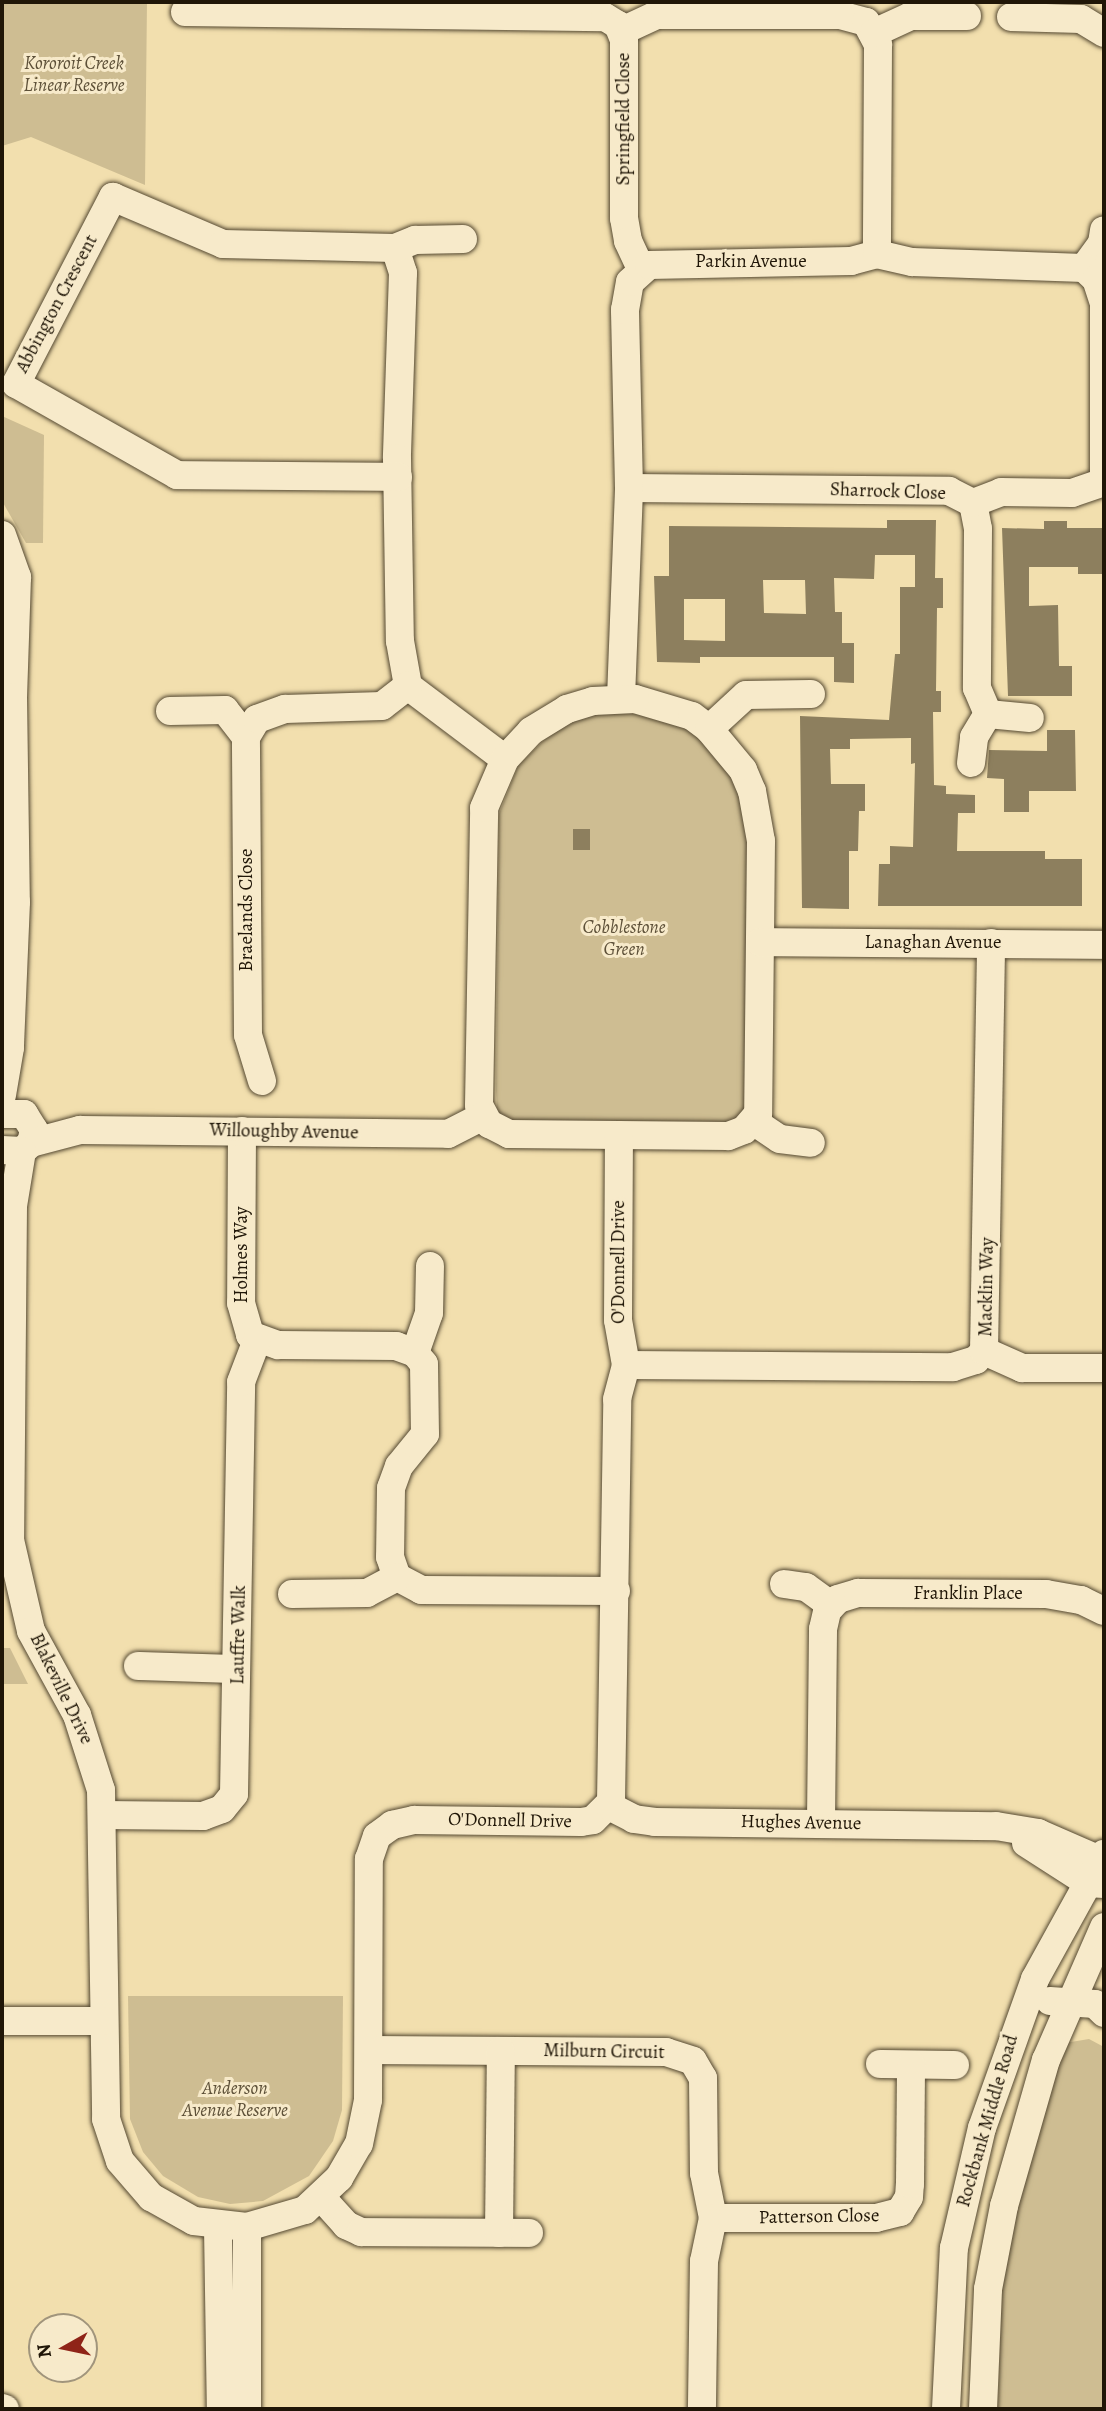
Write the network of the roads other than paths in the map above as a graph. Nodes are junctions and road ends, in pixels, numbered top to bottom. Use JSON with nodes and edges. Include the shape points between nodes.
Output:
{"nodes":[{"id":1,"x":185,"y":12,"type":"dead end"},
{"id":2,"x":967,"y":16,"type":"dead end"},
{"id":3,"x":1011,"y":17,"type":"dead end"},
{"id":4,"x":622,"y":31,"type":"junction"},
{"id":5,"x":874,"y":33,"type":"junction"},
{"id":6,"x":1104,"y":33,"type":"edge"},
{"id":7,"x":1104,"y":230,"type":"edge"},
{"id":8,"x":463,"y":239,"type":"dead end"},
{"id":9,"x":394,"y":247,"type":"junction"},
{"id":10,"x":877,"y":254,"type":"junction"},
{"id":11,"x":1084,"y":268,"type":"junction"},
{"id":12,"x":641,"y":269,"type":"junction"},
{"id":13,"x":1104,"y":472,"type":"edge"},
{"id":14,"x":398,"y":477,"type":"junction"},
{"id":15,"x":1104,"y":482,"type":"edge"},
{"id":16,"x":629,"y":488,"type":"junction"},
{"id":17,"x":972,"y":503,"type":"junction"},
{"id":18,"x":2,"y":535,"type":"edge"},
{"id":19,"x":408,"y":686,"type":"junction"},
{"id":20,"x":811,"y":694,"type":"dead end"},
{"id":21,"x":621,"y":698,"type":"junction"},
{"id":22,"x":170,"y":712,"type":"dead end"},
{"id":23,"x":988,"y":714,"type":"junction"},
{"id":24,"x":1030,"y":718,"type":"dead end"},
{"id":25,"x":709,"y":729,"type":"junction"},
{"id":26,"x":246,"y":737,"type":"junction"},
{"id":27,"x":505,"y":759,"type":"junction"},
{"id":28,"x":971,"y":763,"type":"dead end"},
{"id":29,"x":9,"y":901,"type":"edge"},
{"id":30,"x":761,"y":942,"type":"junction"},
{"id":31,"x":991,"y":943,"type":"junction"},
{"id":32,"x":1104,"y":945,"type":"edge"},
{"id":33,"x":262,"y":1081,"type":"dead end"},
{"id":34,"x":483,"y":1116,"type":"junction"},
{"id":35,"x":753,"y":1122,"type":"junction"},
{"id":36,"x":14,"y":1129,"type":"edge"},
{"id":37,"x":242,"y":1131,"type":"junction"},
{"id":38,"x":619,"y":1135,"type":"junction"},
{"id":39,"x":811,"y":1143,"type":"dead end"},
{"id":40,"x":430,"y":1266,"type":"dead end"},
{"id":41,"x":257,"y":1340,"type":"junction"},
{"id":42,"x":984,"y":1351,"type":"junction"},
{"id":43,"x":415,"y":1353,"type":"junction"},
{"id":44,"x":626,"y":1365,"type":"junction"},
{"id":45,"x":1104,"y":1368,"type":"edge"},
{"id":46,"x":397,"y":1577,"type":"junction"},
{"id":47,"x":784,"y":1584,"type":"dead end"},
{"id":48,"x":616,"y":1591,"type":"junction"},
{"id":49,"x":292,"y":1594,"type":"dead end"},
{"id":50,"x":831,"y":1605,"type":"junction"},
{"id":51,"x":1104,"y":1611,"type":"edge"},
{"id":52,"x":138,"y":1666,"type":"dead end"},
{"id":53,"x":235,"y":1669,"type":"junction"},
{"id":54,"x":609,"y":1806,"type":"junction"},
{"id":55,"x":104,"y":1815,"type":"junction"},
{"id":56,"x":821,"y":1822,"type":"junction"},
{"id":57,"x":1100,"y":1869,"type":"edge"},
{"id":58,"x":1104,"y":1927,"type":"edge"},
{"id":59,"x":1068,"y":2001,"type":"junction"},
{"id":60,"x":1104,"y":2013,"type":"edge"},
{"id":61,"x":1018,"y":2020,"type":"junction"},
{"id":62,"x":2,"y":2021,"type":"edge"},
{"id":63,"x":104,"y":2021,"type":"junction"},
{"id":64,"x":1104,"y":2022,"type":"edge"},
{"id":65,"x":1058,"y":2029,"type":"junction"},
{"id":66,"x":369,"y":2050,"type":"junction"},
{"id":67,"x":501,"y":2051,"type":"junction"},
{"id":68,"x":880,"y":2064,"type":"dead end"},
{"id":69,"x":911,"y":2065,"type":"junction"},
{"id":70,"x":955,"y":2065,"type":"dead end"},
{"id":71,"x":321,"y":2197,"type":"junction"},
{"id":72,"x":713,"y":2218,"type":"junction"},
{"id":73,"x":232,"y":2227,"type":"junction"},
{"id":74,"x":499,"y":2233,"type":"junction"},
{"id":75,"x":529,"y":2233,"type":"dead end"},
{"id":76,"x":221,"y":2409,"type":"edge"},
{"id":77,"x":247,"y":2409,"type":"edge"},
{"id":78,"x":702,"y":2409,"type":"edge"},
{"id":79,"x":946,"y":2409,"type":"edge"},
{"id":80,"x":983,"y":2409,"type":"edge"}],
"edges":[{"from":1,"to":4,"type":"street","name":"Springfield Close","via":[[585,13],[605,17]]},
{"from":2,"to":5,"type":"street","via":[[912,16]]},
{"from":3,"to":6,"type":"street","via":[[1081,19]]},
{"from":4,"to":5,"type":"street","via":[[656,15],[840,15],[855,16]]},
{"from":4,"to":12,"type":"street","name":"Springfield Close","via":[[624,218]]},
{"from":5,"to":10,"type":"street","via":[[878,58]]},
{"from":7,"to":11,"type":"street","via":[[1102,243]]},
{"from":8,"to":9,"type":"street","name":"Abbington Crescent","via":[[415,240]]},
{"from":9,"to":14,"type":"street","via":[[403,273]]},
{"from":9,"to":14,"type":"street","name":"Abbington Crescent","via":[[223,244],[113,197],[16,384],[177,475]]},
{"from":10,"to":11,"type":"street","name":"Parkin Avenue","via":[[912,262]]},
{"from":10,"to":12,"type":"street","name":"Parkin Avenue","via":[[851,261],[661,262]]},
{"from":11,"to":13,"type":"street","via":[[1096,279],[1104,303]]},
{"from":12,"to":16,"type":"street","via":[[628,286],[625,310]]},
{"from":14,"to":19,"type":"street","via":[[400,641]]},
{"from":15,"to":17,"type":"street","via":[[1072,493],[1001,492]]},
{"from":16,"to":17,"type":"street","name":"Sharrock Close","via":[[949,491]]},
{"from":16,"to":21,"type":"street"},
{"from":17,"to":23,"type":"street","name":"Sharrock Close","via":[[978,529],[976,688]]},
{"from":18,"to":29,"type":"street","name":"Blakeville Drive","via":[[17,577]]},
{"from":19,"to":26,"type":"street","via":[[382,706],[285,709],[257,719]]},
{"from":19,"to":27,"type":"street"},
{"from":20,"to":25,"type":"street","via":[[746,695]]},
{"from":21,"to":25,"type":"street","via":[[671,708]]},
{"from":21,"to":27,"type":"street","via":[[593,701],[548,718]]},
{"from":22,"to":26,"type":"street","via":[[225,710]]},
{"from":23,"to":24,"type":"street"},
{"from":23,"to":28,"type":"street","via":[[974,737]]},
{"from":25,"to":30,"type":"street","via":[[743,770],[759,816]]},
{"from":26,"to":33,"type":"street","name":"Braelands Close","via":[[248,1035]]},
{"from":27,"to":34,"type":"street","via":[[484,808],[481,841],[479,1091]]},
{"from":29,"to":36,"type":"street","name":"Blakeville Drive"},
{"from":30,"to":31,"type":"street","name":"Lanaghan Avenue"},
{"from":30,"to":35,"type":"street","via":[[760,1106]]},
{"from":31,"to":32,"type":"street","name":"Lanaghan Avenue"},
{"from":31,"to":42,"type":"street","name":"Macklin Way"},
{"from":34,"to":37,"type":"street","name":"Willoughby Avenue","via":[[448,1133]]},
{"from":34,"to":38,"type":"street","via":[[509,1134]]},
{"from":35,"to":38,"type":"street","via":[[728,1136]]},
{"from":35,"to":39,"type":"street","via":[[780,1139]]},
{"from":36,"to":37,"type":"street","name":"Willoughby Avenue"},
{"from":36,"to":55,"type":"street","name":"Blakeville Drive","via":[[10,1515],[15,1574],[31,1631],[88,1740]]},
{"from":37,"to":41,"type":"street","name":"Holmes Way","via":[[241,1303],[245,1327]]},
{"from":38,"to":44,"type":"street","name":"O'Donnell Drive","via":[[618,1320]]},
{"from":40,"to":43,"type":"street","via":[[429,1313]]},
{"from":41,"to":43,"type":"street","via":[[278,1345],[396,1346]]},
{"from":41,"to":53,"type":"street","name":"Lauffre Walk","via":[[241,1382],[240,1632]]},
{"from":42,"to":44,"type":"street","name":"Macklin Way","via":[[975,1360],[953,1367]]},
{"from":42,"to":45,"type":"street","via":[[1022,1368]]},
{"from":43,"to":46,"type":"street","via":[[426,1373],[426,1422],[422,1442],[399,1466],[391,1488],[390,1558]]},
{"from":44,"to":48,"type":"street","name":"O'Donnell Drive","via":[[617,1399]]},
{"from":46,"to":48,"type":"street","via":[[421,1590]]},
{"from":46,"to":49,"type":"street","via":[[368,1593]]},
{"from":47,"to":50,"type":"street","via":[[807,1587]]},
{"from":48,"to":54,"type":"street","name":"O'Donnell Drive","via":[[614,1784]]},
{"from":50,"to":51,"type":"street","name":"Franklin Place","via":[[858,1593],[1046,1594],[1081,1600]]},
{"from":50,"to":56,"type":"street","via":[[823,1629]]},
{"from":52,"to":53,"type":"street"},
{"from":53,"to":55,"type":"street","name":"Lauffre Walk","via":[[238,1772],[229,1802],[203,1816]]},
{"from":54,"to":56,"type":"street","name":"Hughes Avenue","via":[[642,1821]]},
{"from":54,"to":66,"type":"street","name":"O'Donnell Drive","via":[[593,1820],[581,1822],[414,1820],[383,1829],[369,1859]]},
{"from":55,"to":63,"type":"street","name":"Blakeville Drive"},
{"from":56,"to":57,"type":"street","name":"Hughes Avenue","via":[[996,1826],[1038,1833]]},
{"from":57,"to":61,"type":"street","name":"Rockbank Middle Road","via":[[1035,1979]]},
{"from":58,"to":59,"type":"street","name":"Rockbank Middle Road"},
{"from":59,"to":60,"type":"street","via":[[1095,2004]]},
{"from":59,"to":61,"type":"street","via":[[1042,2002]]},
{"from":59,"to":65,"type":"street","name":"Rockbank Middle Road"},
{"from":61,"to":79,"type":"street","name":"Rockbank Middle Road","via":[[982,2128],[959,2222],[948,2305]]},
{"from":62,"to":63,"type":"street"},
{"from":63,"to":73,"type":"street","name":"Blakeville Drive","via":[[106,2119],[120,2161],[151,2197],[173,2211]]},
{"from":64,"to":65,"type":"street"},
{"from":65,"to":80,"type":"street","name":"Rockbank Middle Road","via":[[1004,2206],[988,2289]]},
{"from":66,"to":67,"type":"street","name":"Milburn Circuit"},
{"from":66,"to":71,"type":"street","name":"O'Donnell Drive","via":[[368,2100],[359,2144]]},
{"from":67,"to":72,"type":"street","name":"Milburn Circuit","via":[[666,2052],[693,2061],[704,2078],[704,2173]]},
{"from":67,"to":74,"type":"street"},
{"from":68,"to":69,"type":"street"},
{"from":69,"to":70,"type":"street"},
{"from":69,"to":72,"type":"street","name":"Patterson Close","via":[[911,2184],[900,2212],[876,2218]]},
{"from":71,"to":73,"type":"street","name":"O'Donnell Drive","via":[[281,2221]]},
{"from":71,"to":74,"type":"street","via":[[346,2225],[361,2232]]},
{"from":72,"to":78,"type":"street","name":"Milburn Circuit","via":[[704,2261]]},
{"from":73,"to":76,"type":"street"},
{"from":73,"to":77,"type":"street"},
{"from":74,"to":75,"type":"street"}]}
